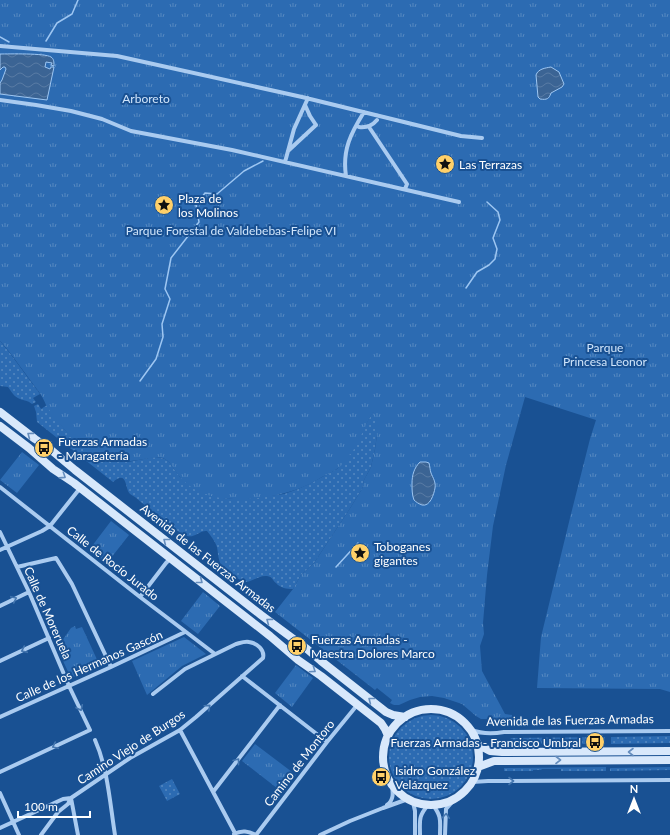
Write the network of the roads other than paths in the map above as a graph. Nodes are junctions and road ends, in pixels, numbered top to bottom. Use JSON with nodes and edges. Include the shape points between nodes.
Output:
{"nodes":[{"id":1,"x":0,"y":46,"type":"edge"},
{"id":2,"x":308,"y":98,"type":"junction"},
{"id":3,"x":0,"y":100,"type":"edge"},
{"id":4,"x":305,"y":105,"type":"junction"},
{"id":5,"x":364,"y":112,"type":"junction"},
{"id":6,"x":377,"y":120,"type":"dead end"},
{"id":7,"x":369,"y":126,"type":"junction"},
{"id":8,"x":359,"y":127,"type":"dead end"},
{"id":9,"x":482,"y":138,"type":"dead end"},
{"id":10,"x":288,"y":151,"type":"junction"},
{"id":11,"x":285,"y":162,"type":"junction"},
{"id":12,"x":346,"y":176,"type":"junction"},
{"id":13,"x":405,"y":189,"type":"junction"},
{"id":14,"x":459,"y":202,"type":"dead end"},
{"id":15,"x":2,"y":416,"type":"edge"},
{"id":16,"x":0,"y":426,"type":"edge"},
{"id":17,"x":0,"y":487,"type":"edge"},
{"id":18,"x":79,"y":487,"type":"junction"},
{"id":19,"x":5,"y":491,"type":"junction"},
{"id":20,"x":0,"y":494,"type":"edge"},
{"id":21,"x":50,"y":526,"type":"junction"},
{"id":22,"x":0,"y":532,"type":"edge"},
{"id":23,"x":7,"y":547,"type":"junction"},
{"id":24,"x":0,"y":550,"type":"edge"},
{"id":25,"x":171,"y":559,"type":"junction"},
{"id":26,"x":17,"y":567,"type":"junction"},
{"id":27,"x":29,"y":592,"type":"junction"},
{"id":28,"x":140,"y":597,"type":"junction"},
{"id":29,"x":0,"y":606,"type":"edge"},
{"id":30,"x":185,"y":632,"type":"junction"},
{"id":31,"x":49,"y":638,"type":"junction"},
{"id":32,"x":214,"y":654,"type":"junction"},
{"id":33,"x":0,"y":661,"type":"edge"},
{"id":34,"x":111,"y":667,"type":"junction"},
{"id":35,"x":242,"y":676,"type":"junction"},
{"id":36,"x":69,"y":686,"type":"junction"},
{"id":37,"x":154,"y":694,"type":"dead end"},
{"id":38,"x":358,"y":704,"type":"junction"},
{"id":39,"x":280,"y":705,"type":"junction"},
{"id":40,"x":0,"y":717,"type":"edge"},
{"id":41,"x":405,"y":717,"type":"junction"},
{"id":42,"x":180,"y":730,"type":"junction"},
{"id":43,"x":471,"y":730,"type":"junction"},
{"id":44,"x":670,"y":731,"type":"edge"},
{"id":45,"x":388,"y":736,"type":"junction"},
{"id":46,"x":95,"y":740,"type":"dead end"},
{"id":47,"x":327,"y":742,"type":"junction"},
{"id":48,"x":477,"y":744,"type":"junction"},
{"id":49,"x":670,"y":751,"type":"edge"},
{"id":50,"x":670,"y":760,"type":"edge"},
{"id":51,"x":478,"y":767,"type":"junction"},
{"id":52,"x":0,"y":772,"type":"edge"},
{"id":53,"x":105,"y":774,"type":"junction"},
{"id":54,"x":670,"y":780,"type":"edge"},
{"id":55,"x":472,"y":782,"type":"junction"},
{"id":56,"x":392,"y":785,"type":"junction"},
{"id":57,"x":213,"y":792,"type":"junction"},
{"id":58,"x":0,"y":793,"type":"edge"},
{"id":59,"x":71,"y":798,"type":"junction"},
{"id":60,"x":454,"y":800,"type":"junction"},
{"id":61,"x":411,"y":801,"type":"junction"},
{"id":62,"x":431,"y":805,"type":"junction"},
{"id":63,"x":383,"y":808,"type":"junction"},
{"id":64,"x":13,"y":822,"type":"junction"},
{"id":65,"x":0,"y":828,"type":"edge"},
{"id":66,"x":234,"y":834,"type":"edge"},
{"id":67,"x":19,"y":835,"type":"edge"},
{"id":68,"x":41,"y":835,"type":"edge"},
{"id":69,"x":78,"y":835,"type":"edge"},
{"id":70,"x":115,"y":835,"type":"edge"},
{"id":71,"x":256,"y":835,"type":"edge"},
{"id":72,"x":320,"y":835,"type":"edge"},
{"id":73,"x":415,"y":835,"type":"edge"},
{"id":74,"x":420,"y":835,"type":"edge"},
{"id":75,"x":440,"y":835,"type":"edge"},
{"id":76,"x":445,"y":835,"type":"edge"}],
"edges":[{"from":1,"to":2,"type":"street","via":[[117,56]]},
{"from":2,"to":4,"type":"street"},
{"from":2,"to":5,"type":"street"},
{"from":3,"to":11,"type":"street","via":[[71,111],[102,119],[131,131]]},
{"from":4,"to":10,"type":"street"},
{"from":4,"to":10,"type":"street","via":[[316,125]]},
{"from":5,"to":9,"type":"street","via":[[461,136]]},
{"from":5,"to":12,"type":"street","via":[[348,142]]},
{"from":6,"to":7,"type":"street"},
{"from":7,"to":8,"type":"street"},
{"from":7,"to":13,"type":"street","via":[[407,184]]},
{"from":10,"to":11,"type":"street"},
{"from":11,"to":12,"type":"street"},
{"from":12,"to":13,"type":"street"},
{"from":13,"to":14,"type":"street"},
{"from":41,"to":15,"type":"street","name":"Avenida de las Fuerzas Armadas","one_way":true,"via":[[386,712],[50,449]]},
{"from":16,"to":18,"type":"street","name":"Avenida de las Fuerzas Armadas","one_way":true},
{"from":17,"to":19,"type":"street","name":"Calle de Rocío Jurado"},
{"from":18,"to":21,"type":"street","via":[[78,492]]},
{"from":18,"to":25,"type":"street","name":"Avenida de las Fuerzas Armadas"},
{"from":19,"to":20,"type":"street"},
{"from":19,"to":21,"type":"street","name":"Calle de Rocío Jurado"},
{"from":21,"to":23,"type":"street"},
{"from":21,"to":28,"type":"street","name":"Calle de Rocío Jurado"},
{"from":22,"to":23,"type":"street","name":"Calle de Moreruela"},
{"from":23,"to":24,"type":"street"},
{"from":23,"to":26,"type":"street","name":"Calle de Moreruela"},
{"from":25,"to":28,"type":"street"},
{"from":25,"to":38,"type":"street","name":"Avenida de las Fuerzas Armadas","one_way":true},
{"from":26,"to":27,"type":"street","name":"Calle de Moreruela"},
{"from":26,"to":34,"type":"street","via":[[56,558],[72,584]]},
{"from":29,"to":27,"type":"street","one_way":true},
{"from":27,"to":31,"type":"street","name":"Calle de Moreruela"},
{"from":28,"to":30,"type":"street","name":"Calle de Rocío Jurado"},
{"from":30,"to":32,"type":"street","name":"Calle de Rocío Jurado"},
{"from":30,"to":34,"type":"street","name":"Calle de los Hermanos Gascón"},
{"from":31,"to":33,"type":"street","one_way":true},
{"from":31,"to":36,"type":"street","name":"Calle de Moreruela"},
{"from":32,"to":35,"type":"street","name":"Camino Viejo de Burgos","via":[[236,644],[257,644],[262,649],[263,658]]},
{"from":32,"to":37,"type":"street","via":[[184,669]]},
{"from":34,"to":36,"type":"street","name":"Calle de los Hermanos Gascón"},
{"from":35,"to":39,"type":"street"},
{"from":42,"to":35,"type":"street","name":"Camino Viejo de Burgos","one_way":true},
{"from":36,"to":40,"type":"street","name":"Calle de los Hermanos Gascón"},
{"from":36,"to":52,"type":"street","name":"Calle de Moreruela","one_way":true,"via":[[90,730]]},
{"from":38,"to":45,"type":"street","name":"Avenida de las Fuerzas Armadas","via":[[381,723]]},
{"from":38,"to":47,"type":"street","name":"Camino de Montoro"},
{"from":39,"to":47,"type":"street"},
{"from":57,"to":39,"type":"street","one_way":true},
{"from":41,"to":43,"type":"street","via":[[420,711],[439,710],[457,717]]},
{"from":41,"to":45,"type":"street"},
{"from":42,"to":53,"type":"street","name":"Camino Viejo de Burgos","via":[[143,749]]},
{"from":42,"to":57,"type":"street"},
{"from":43,"to":44,"type":"street","name":"Avenida de las Fuerzas Armadas","via":[[496,734]]},
{"from":43,"to":48,"type":"street"},
{"from":45,"to":56,"type":"street","via":[[384,750],[384,765]]},
{"from":46,"to":53,"type":"street"},
{"from":47,"to":71,"type":"street","name":"Camino de Montoro"},
{"from":49,"to":48,"type":"street","one_way":true,"via":[[502,752],[490,751]]},
{"from":48,"to":51,"type":"street"},
{"from":51,"to":50,"type":"street","one_way":true,"via":[[494,761]]},
{"from":51,"to":55,"type":"street"},
{"from":53,"to":59,"type":"street","name":"Camino Viejo de Burgos"},
{"from":53,"to":70,"type":"street"},
{"from":55,"to":54,"type":"street","one_way":true},
{"from":55,"to":60,"type":"street","via":[[464,793]]},
{"from":56,"to":61,"type":"street"},
{"from":56,"to":63,"type":"street","via":[[393,798]]},
{"from":57,"to":66,"type":"street"},
{"from":58,"to":64,"type":"street"},
{"from":59,"to":64,"type":"street","via":[[63,799]]},
{"from":59,"to":68,"type":"street","name":"Camino Viejo de Burgos"},
{"from":59,"to":69,"type":"street"},
{"from":60,"to":62,"type":"street"},
{"from":76,"to":60,"type":"street","one_way":true,"via":[[446,810]]},
{"from":61,"to":62,"type":"street"},
{"from":61,"to":63,"type":"street"},
{"from":61,"to":73,"type":"street","via":[[415,811]]},
{"from":62,"to":74,"type":"street","via":[[421,815]]},
{"from":62,"to":75,"type":"street","via":[[440,818]]},
{"from":63,"to":72,"type":"street"},
{"from":64,"to":65,"type":"street"},
{"from":64,"to":67,"type":"street"},
{"from":66,"to":71,"type":"street","via":[[246,831]]}]}
